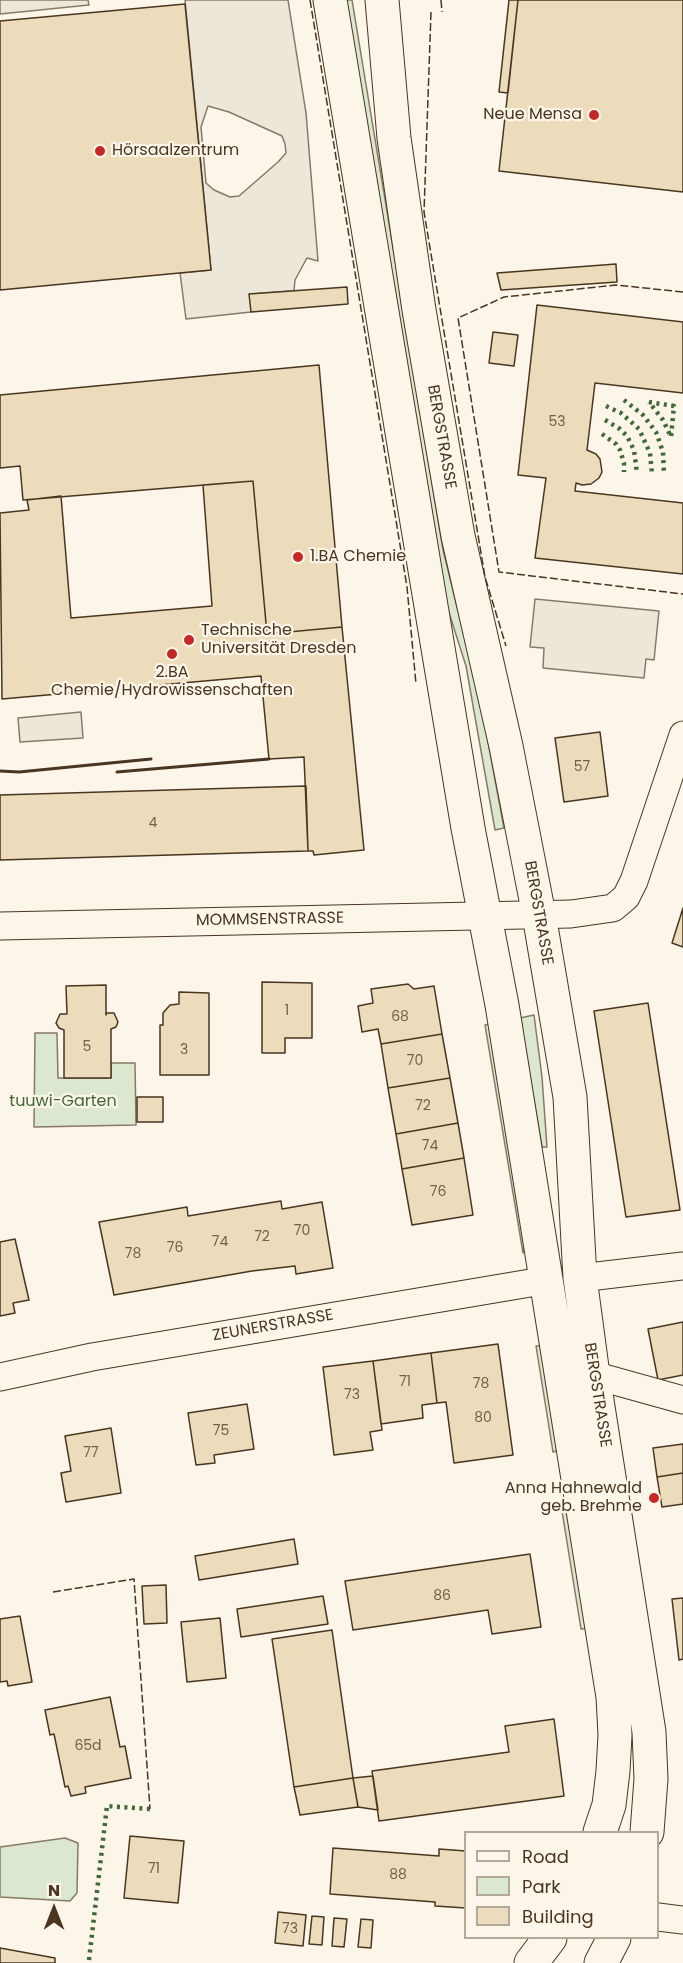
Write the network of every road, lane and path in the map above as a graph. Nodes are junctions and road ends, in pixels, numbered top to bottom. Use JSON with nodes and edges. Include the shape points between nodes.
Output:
{"nodes":[{"id":1,"x":330,"y":0,"type":"edge"},
{"id":2,"x":382,"y":0,"type":"edge"},
{"id":3,"x":683,"y":735,"type":"edge"},
{"id":4,"x":484,"y":915,"type":"junction"},
{"id":5,"x":539,"y":915,"type":"junction"},
{"id":6,"x":0,"y":926,"type":"edge"},
{"id":7,"x":683,"y":1266,"type":"edge"},
{"id":8,"x":580,"y":1278,"type":"junction"},
{"id":9,"x":548,"y":1280,"type":"junction"},
{"id":10,"x":593,"y":1375,"type":"junction"},
{"id":11,"x":0,"y":1377,"type":"edge"},
{"id":12,"x":671,"y":1397,"type":"edge"},
{"id":13,"x":601,"y":1831,"type":"edge"},
{"id":14,"x":647,"y":1831,"type":"edge"},
{"id":15,"x":659,"y":1917,"type":"edge"},
{"id":16,"x":683,"y":1920,"type":"edge"},
{"id":17,"x":549,"y":1939,"type":"edge"},
{"id":18,"x":614,"y":1939,"type":"edge"},
{"id":19,"x":531,"y":1963,"type":"edge"},
{"id":20,"x":601,"y":1963,"type":"edge"}],
"edges":[{"from":1,"to":4,"type":"main road"},
{"from":2,"to":5,"type":"main road","name":"BERGSTRASSE","via":[[394,138],[448,480]]},
{"from":3,"to":5,"type":"street","name":"MOMMSENSTRASSE","via":[[626,897],[613,908]]},
{"from":4,"to":5,"type":"street","name":"MOMMSENSTRASSE"},
{"from":4,"to":6,"type":"street","name":"MOMMSENSTRASSE"},
{"from":4,"to":9,"type":"main road"},
{"from":5,"to":8,"type":"main road","name":"BERGSTRASSE","via":[[570,1097]]},
{"from":7,"to":8,"type":"street"},
{"from":8,"to":10,"type":"main road","name":"BERGSTRASSE"},
{"from":9,"to":11,"type":"street","name":"ZEUNERSTRASSE","via":[[92,1357]]},
{"from":9,"to":13,"type":"main road","via":[[613,1697],[615,1735],[609,1805]]},
{"from":10,"to":12,"type":"street"},
{"from":10,"to":14,"type":"main road","name":"BERGSTRASSE","via":[[649,1732]]},
{"from":15,"to":16,"type":"street"},
{"from":17,"to":19,"type":"main road"},
{"from":18,"to":20,"type":"main road"}]}
